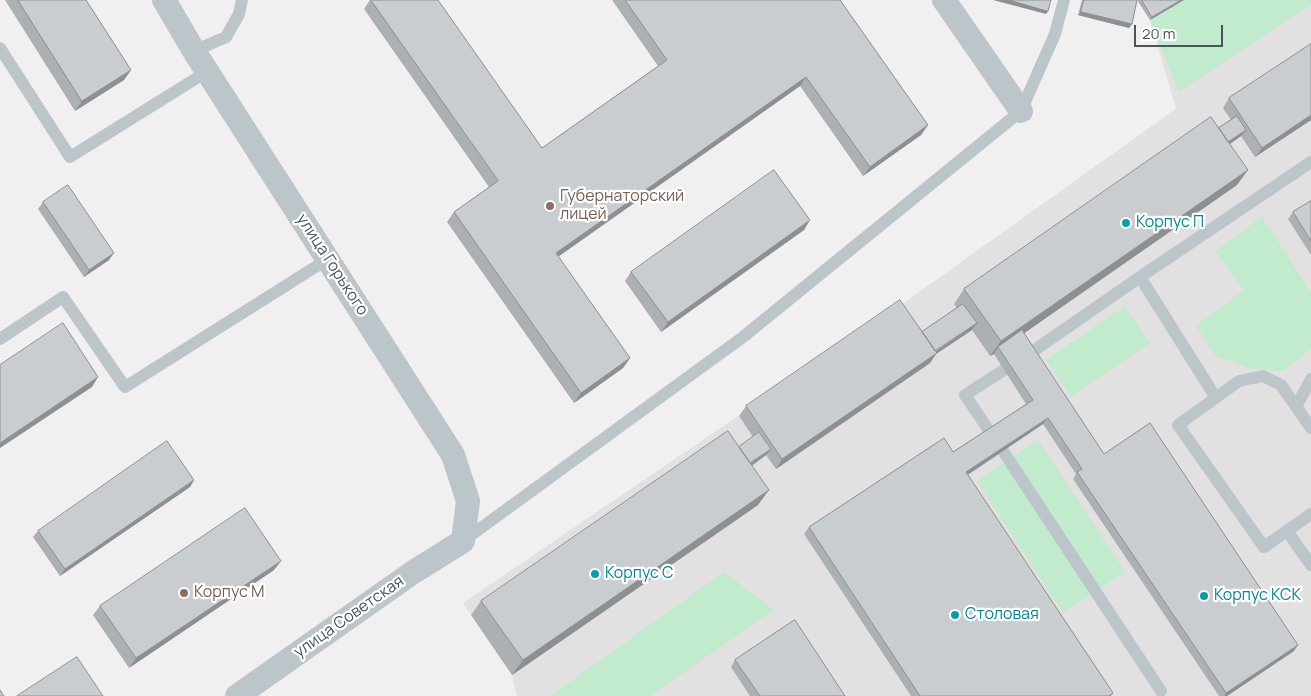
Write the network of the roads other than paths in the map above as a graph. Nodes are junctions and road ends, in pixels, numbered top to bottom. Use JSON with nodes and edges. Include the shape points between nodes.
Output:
{"nodes":[{"id":1,"x":164,"y":0,"type":"edge"},
{"id":2,"x":242,"y":0,"type":"edge"},
{"id":3,"x":944,"y":0,"type":"edge"},
{"id":4,"x":1064,"y":0,"type":"edge"},
{"id":5,"x":0,"y":48,"type":"edge"},
{"id":6,"x":194,"y":51,"type":"junction"},
{"id":7,"x":208,"y":71,"type":"junction"},
{"id":8,"x":1021,"y":111,"type":"junction"},
{"id":9,"x":1311,"y":162,"type":"edge"},
{"id":10,"x":328,"y":259,"type":"junction"},
{"id":11,"x":1140,"y":277,"type":"junction"},
{"id":12,"x":0,"y":339,"type":"edge"},
{"id":13,"x":1029,"y":354,"type":"edge"},
{"id":14,"x":1004,"y":370,"type":"edge"},
{"id":15,"x":1311,"y":379,"type":"edge"},
{"id":16,"x":1216,"y":398,"type":"junction"},
{"id":17,"x":1296,"y":407,"type":"junction"},
{"id":18,"x":1311,"y":428,"type":"edge"},
{"id":19,"x":990,"y":432,"type":"edge"},
{"id":20,"x":1003,"y":451,"type":"edge"},
{"id":21,"x":1311,"y":514,"type":"edge"},
{"id":22,"x":1287,"y":531,"type":"junction"},
{"id":23,"x":463,"y":542,"type":"junction"},
{"id":24,"x":1311,"y":564,"type":"edge"},
{"id":25,"x":1160,"y":694,"type":"edge"},
{"id":26,"x":237,"y":696,"type":"edge"}],
"edges":[{"from":1,"to":6,"type":"street","name":"улица Горького"},
{"from":2,"to":6,"type":"lane","via":[[239,14],[226,37]]},
{"from":3,"to":8,"type":"street"},
{"from":4,"to":8,"type":"lane","via":[[1055,34]]},
{"from":5,"to":7,"type":"lane","via":[[70,156]]},
{"from":6,"to":7,"type":"street","name":"улица Горького"},
{"from":7,"to":10,"type":"street","name":"улица Горького"},
{"from":8,"to":23,"type":"lane","via":[[743,337]]},
{"from":9,"to":11,"type":"lane"},
{"from":10,"to":12,"type":"lane","via":[[125,387],[63,297]]},
{"from":10,"to":23,"type":"street","name":"улица Горького","via":[[453,455],[468,501]]},
{"from":11,"to":13,"type":"lane"},
{"from":11,"to":16,"type":"lane"},
{"from":14,"to":19,"type":"lane","via":[[965,395]]},
{"from":15,"to":17,"type":"lane"},
{"from":16,"to":17,"type":"lane","via":[[1239,381],[1263,376],[1281,385]]},
{"from":16,"to":22,"type":"lane","via":[[1178,425],[1264,547]]},
{"from":17,"to":18,"type":"lane"},
{"from":20,"to":25,"type":"lane"},
{"from":21,"to":22,"type":"lane"},
{"from":22,"to":24,"type":"lane"},
{"from":23,"to":26,"type":"street","name":"улица Советская","via":[[412,573]]}]}
